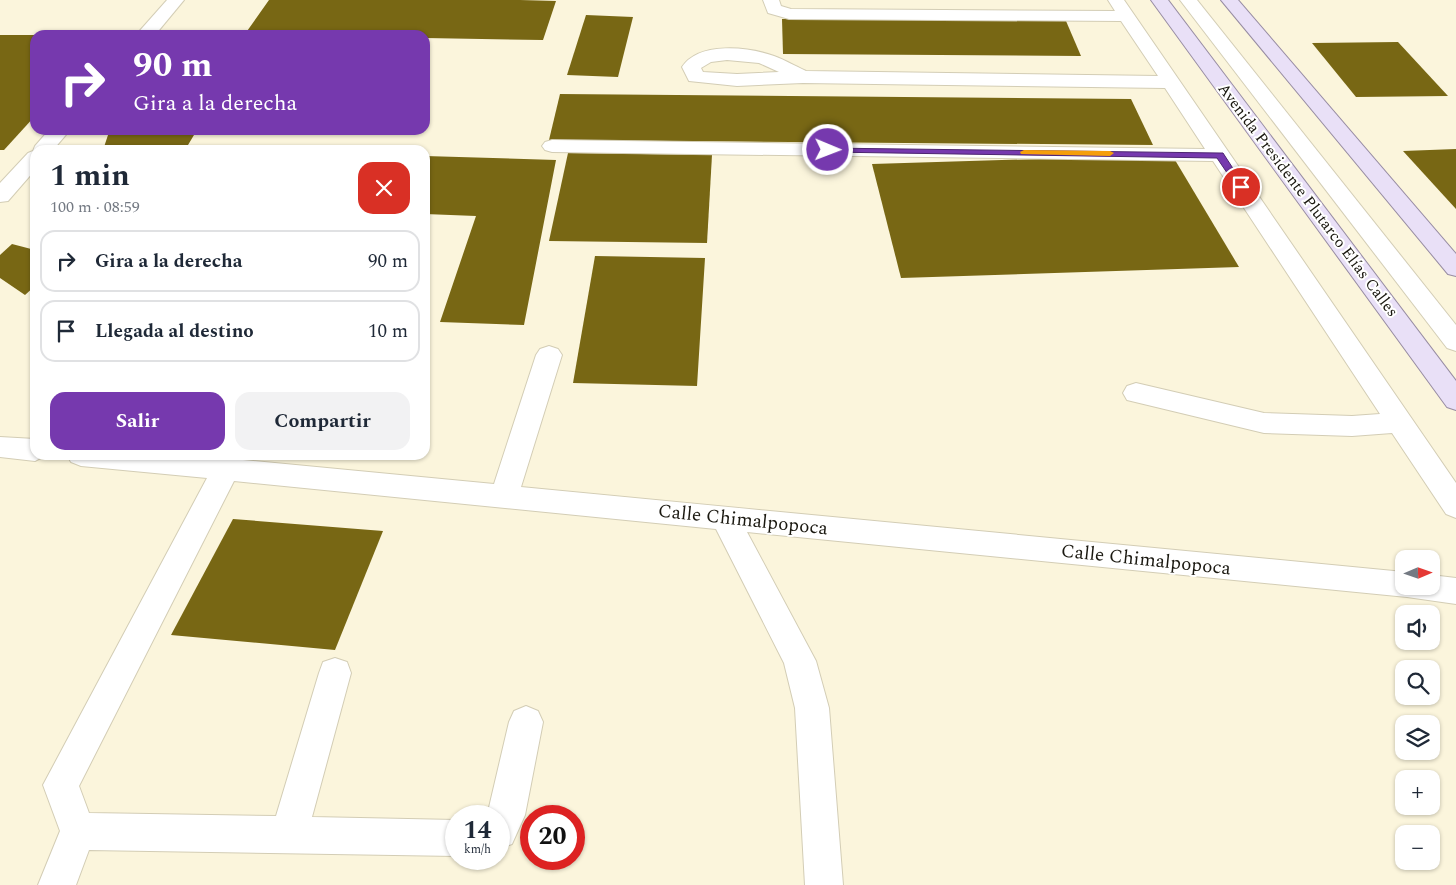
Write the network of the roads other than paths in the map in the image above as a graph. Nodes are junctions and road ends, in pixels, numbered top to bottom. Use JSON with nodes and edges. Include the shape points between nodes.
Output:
{"nodes":[{"id":1,"x":176,"y":0,"type":"edge"},
{"id":2,"x":771,"y":0,"type":"edge"},
{"id":3,"x":1159,"y":0,"type":"edge"},
{"id":4,"x":1188,"y":0,"type":"edge"},
{"id":5,"x":1229,"y":0,"type":"edge"},
{"id":6,"x":992,"y":7,"type":"edge"},
{"id":7,"x":1122,"y":8,"type":"edge"},
{"id":8,"x":149,"y":30,"type":"edge"},
{"id":9,"x":803,"y":77,"type":"junction"},
{"id":10,"x":1170,"y":82,"type":"junction"},
{"id":11,"x":56,"y":135,"type":"edge"},
{"id":12,"x":46,"y":145,"type":"edge"},
{"id":13,"x":552,"y":146,"type":"dead end"},
{"id":14,"x":1220,"y":155,"type":"junction"},
{"id":15,"x":30,"y":163,"type":"edge"},
{"id":16,"x":0,"y":196,"type":"edge"},
{"id":17,"x":1456,"y":269,"type":"edge"},
{"id":18,"x":1456,"y":342,"type":"edge"},
{"id":19,"x":550,"y":355,"type":"dead end"},
{"id":20,"x":1136,"y":393,"type":"dead end"},
{"id":21,"x":1456,"y":400,"type":"edge"},
{"id":22,"x":1400,"y":422,"type":"junction"},
{"id":23,"x":0,"y":447,"type":"edge"},
{"id":24,"x":30,"y":450,"type":"edge"},
{"id":25,"x":129,"y":460,"type":"edge"},
{"id":26,"x":226,"y":470,"type":"junction"},
{"id":27,"x":504,"y":497,"type":"junction"},
{"id":28,"x":1456,"y":506,"type":"edge"},
{"id":29,"x":726,"y":519,"type":"junction"},
{"id":30,"x":1395,"y":585,"type":"edge"},
{"id":31,"x":1440,"y":589,"type":"edge"},
{"id":32,"x":1456,"y":591,"type":"edge"},
{"id":33,"x":335,"y":673,"type":"dead end"},
{"id":34,"x":526,"y":722,"type":"dead end"},
{"id":35,"x":509,"y":805,"type":"edge"},
{"id":36,"x":78,"y":831,"type":"junction"},
{"id":37,"x":289,"y":834,"type":"junction"},
{"id":38,"x":445,"y":838,"type":"edge"},
{"id":39,"x":57,"y":885,"type":"edge"},
{"id":40,"x":824,"y":885,"type":"edge"}],
"edges":[{"from":1,"to":8,"type":"street"},
{"from":2,"to":6,"type":"street","via":[[774,9],[789,14]]},
{"from":3,"to":21,"type":"main road","name":"Avenida Presidente Plutarco Elías Calles"},
{"from":4,"to":18,"type":"street"},
{"from":5,"to":17,"type":"main road"},
{"from":6,"to":7,"type":"street"},
{"from":7,"to":10,"type":"street"},
{"from":9,"to":9,"type":"street","via":[[713,80],[696,77],[691,67],[696,60],[711,57],[752,56]]},
{"from":9,"to":10,"type":"street"},
{"from":10,"to":14,"type":"street"},
{"from":11,"to":12,"type":"street"},
{"from":13,"to":14,"type":"street"},
{"from":14,"to":22,"type":"street"},
{"from":15,"to":16,"type":"street"},
{"from":19,"to":27,"type":"street"},
{"from":20,"to":22,"type":"street","via":[[1264,423],[1352,426]]},
{"from":22,"to":28,"type":"street"},
{"from":23,"to":24,"type":"street"},
{"from":25,"to":26,"type":"street","name":"Calle Chimalpopoca"},
{"from":26,"to":27,"type":"street","name":"Calle Chimalpopoca"},
{"from":26,"to":36,"type":"street","via":[[61,785]]},
{"from":27,"to":29,"type":"street","name":"Calle Chimalpopoca"},
{"from":29,"to":30,"type":"street","name":"Calle Chimalpopoca"},
{"from":29,"to":40,"type":"street","via":[[800,661],[812,708]]},
{"from":31,"to":32,"type":"street"},
{"from":33,"to":37,"type":"street"},
{"from":34,"to":35,"type":"street"},
{"from":36,"to":37,"type":"street"},
{"from":36,"to":39,"type":"street"},
{"from":37,"to":38,"type":"street"}]}
